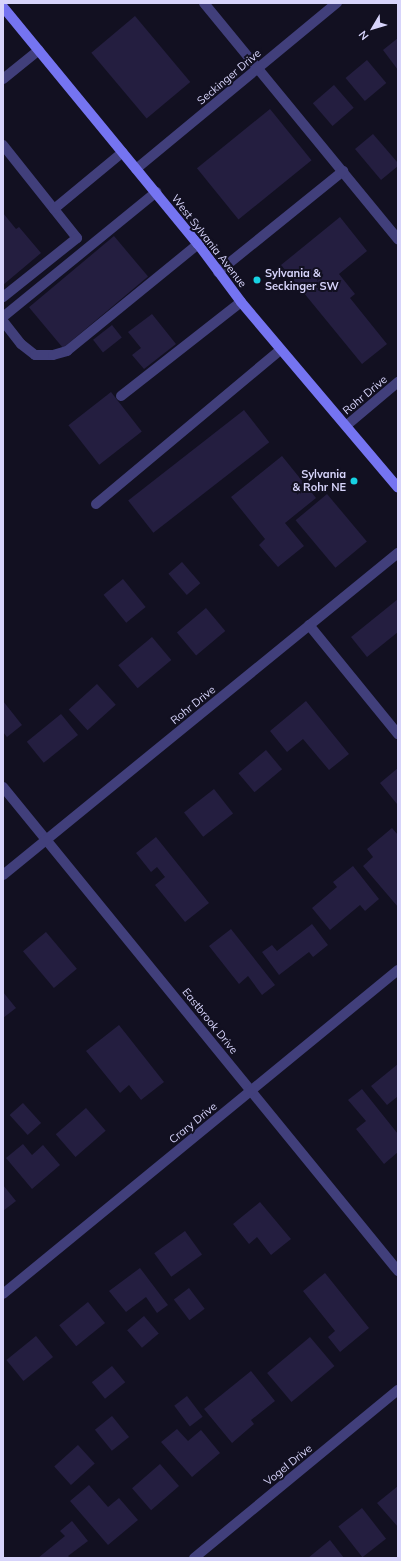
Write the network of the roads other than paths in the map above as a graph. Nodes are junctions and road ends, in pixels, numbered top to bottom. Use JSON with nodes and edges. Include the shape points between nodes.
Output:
{"nodes":[{"id":1,"x":204,"y":3,"type":"edge"},
{"id":2,"x":337,"y":3,"type":"edge"},
{"id":3,"x":3,"y":7,"type":"edge"},
{"id":4,"x":39,"y":50,"type":"junction"},
{"id":5,"x":258,"y":68,"type":"junction"},
{"id":6,"x":3,"y":79,"type":"edge"},
{"id":7,"x":3,"y":145,"type":"edge"},
{"id":8,"x":123,"y":152,"type":"junction"},
{"id":9,"x":136,"y":169,"type":"junction"},
{"id":10,"x":343,"y":171,"type":"junction"},
{"id":11,"x":156,"y":192,"type":"junction"},
{"id":12,"x":54,"y":209,"type":"junction"},
{"id":13,"x":398,"y":239,"type":"edge"},
{"id":14,"x":198,"y":244,"type":"junction"},
{"id":15,"x":218,"y":272,"type":"junction"},
{"id":16,"x":3,"y":297,"type":"edge"},
{"id":17,"x":241,"y":302,"type":"junction"},
{"id":18,"x":3,"y":317,"type":"edge"},
{"id":19,"x":3,"y":321,"type":"edge"},
{"id":20,"x":280,"y":350,"type":"junction"},
{"id":21,"x":398,"y":382,"type":"edge"},
{"id":22,"x":121,"y":396,"type":"dead end"},
{"id":23,"x":347,"y":425,"type":"junction"},
{"id":24,"x":398,"y":488,"type":"edge"},
{"id":25,"x":96,"y":504,"type":"dead end"},
{"id":26,"x":398,"y":553,"type":"edge"},
{"id":27,"x":309,"y":625,"type":"junction"},
{"id":28,"x":398,"y":734,"type":"edge"},
{"id":29,"x":3,"y":787,"type":"edge"},
{"id":30,"x":47,"y":839,"type":"junction"},
{"id":31,"x":3,"y":875,"type":"edge"},
{"id":32,"x":398,"y":970,"type":"edge"},
{"id":33,"x":251,"y":1092,"type":"junction"},
{"id":34,"x":398,"y":1271,"type":"edge"},
{"id":35,"x":3,"y":1294,"type":"edge"},
{"id":36,"x":398,"y":1390,"type":"edge"},
{"id":37,"x":194,"y":1558,"type":"edge"}],
"edges":[{"from":1,"to":5,"type":"street"},
{"from":2,"to":5,"type":"street","name":"Seckinger Drive"},
{"from":3,"to":4,"type":"main road","name":"West Sylvania Avenue"},
{"from":4,"to":6,"type":"street"},
{"from":4,"to":8,"type":"main road","name":"West Sylvania Avenue"},
{"from":5,"to":9,"type":"street","name":"Seckinger Drive"},
{"from":5,"to":10,"type":"street"},
{"from":7,"to":12,"type":"street"},
{"from":8,"to":9,"type":"main road","name":"West Sylvania Avenue"},
{"from":8,"to":12,"type":"street"},
{"from":9,"to":11,"type":"main road","name":"West Sylvania Avenue"},
{"from":10,"to":13,"type":"street"},
{"from":10,"to":15,"type":"street"},
{"from":11,"to":14,"type":"main road","name":"West Sylvania Avenue"},
{"from":11,"to":18,"type":"street"},
{"from":12,"to":16,"type":"street","via":[[77,238]]},
{"from":14,"to":15,"type":"main road","name":"West Sylvania Avenue"},
{"from":14,"to":19,"type":"street","via":[[67,351],[53,355],[35,355],[21,344]]},
{"from":15,"to":17,"type":"main road","name":"West Sylvania Avenue"},
{"from":17,"to":20,"type":"main road","name":"West Sylvania Avenue"},
{"from":17,"to":22,"type":"street"},
{"from":20,"to":23,"type":"main road","name":"West Sylvania Avenue"},
{"from":20,"to":25,"type":"street"},
{"from":21,"to":23,"type":"street","name":"Rohr Drive"},
{"from":23,"to":24,"type":"main road","name":"West Sylvania Avenue"},
{"from":26,"to":27,"type":"street","name":"Rohr Drive"},
{"from":27,"to":28,"type":"street"},
{"from":27,"to":30,"type":"street","name":"Rohr Drive"},
{"from":29,"to":30,"type":"street","name":"Eastbrook Drive"},
{"from":30,"to":31,"type":"street","name":"Rohr Drive"},
{"from":30,"to":33,"type":"street","name":"Eastbrook Drive"},
{"from":32,"to":33,"type":"street","name":"Crary Drive"},
{"from":33,"to":34,"type":"street","name":"Eastbrook Drive"},
{"from":33,"to":35,"type":"street","name":"Crary Drive"},
{"from":36,"to":37,"type":"street","name":"Vogel Drive"}]}
